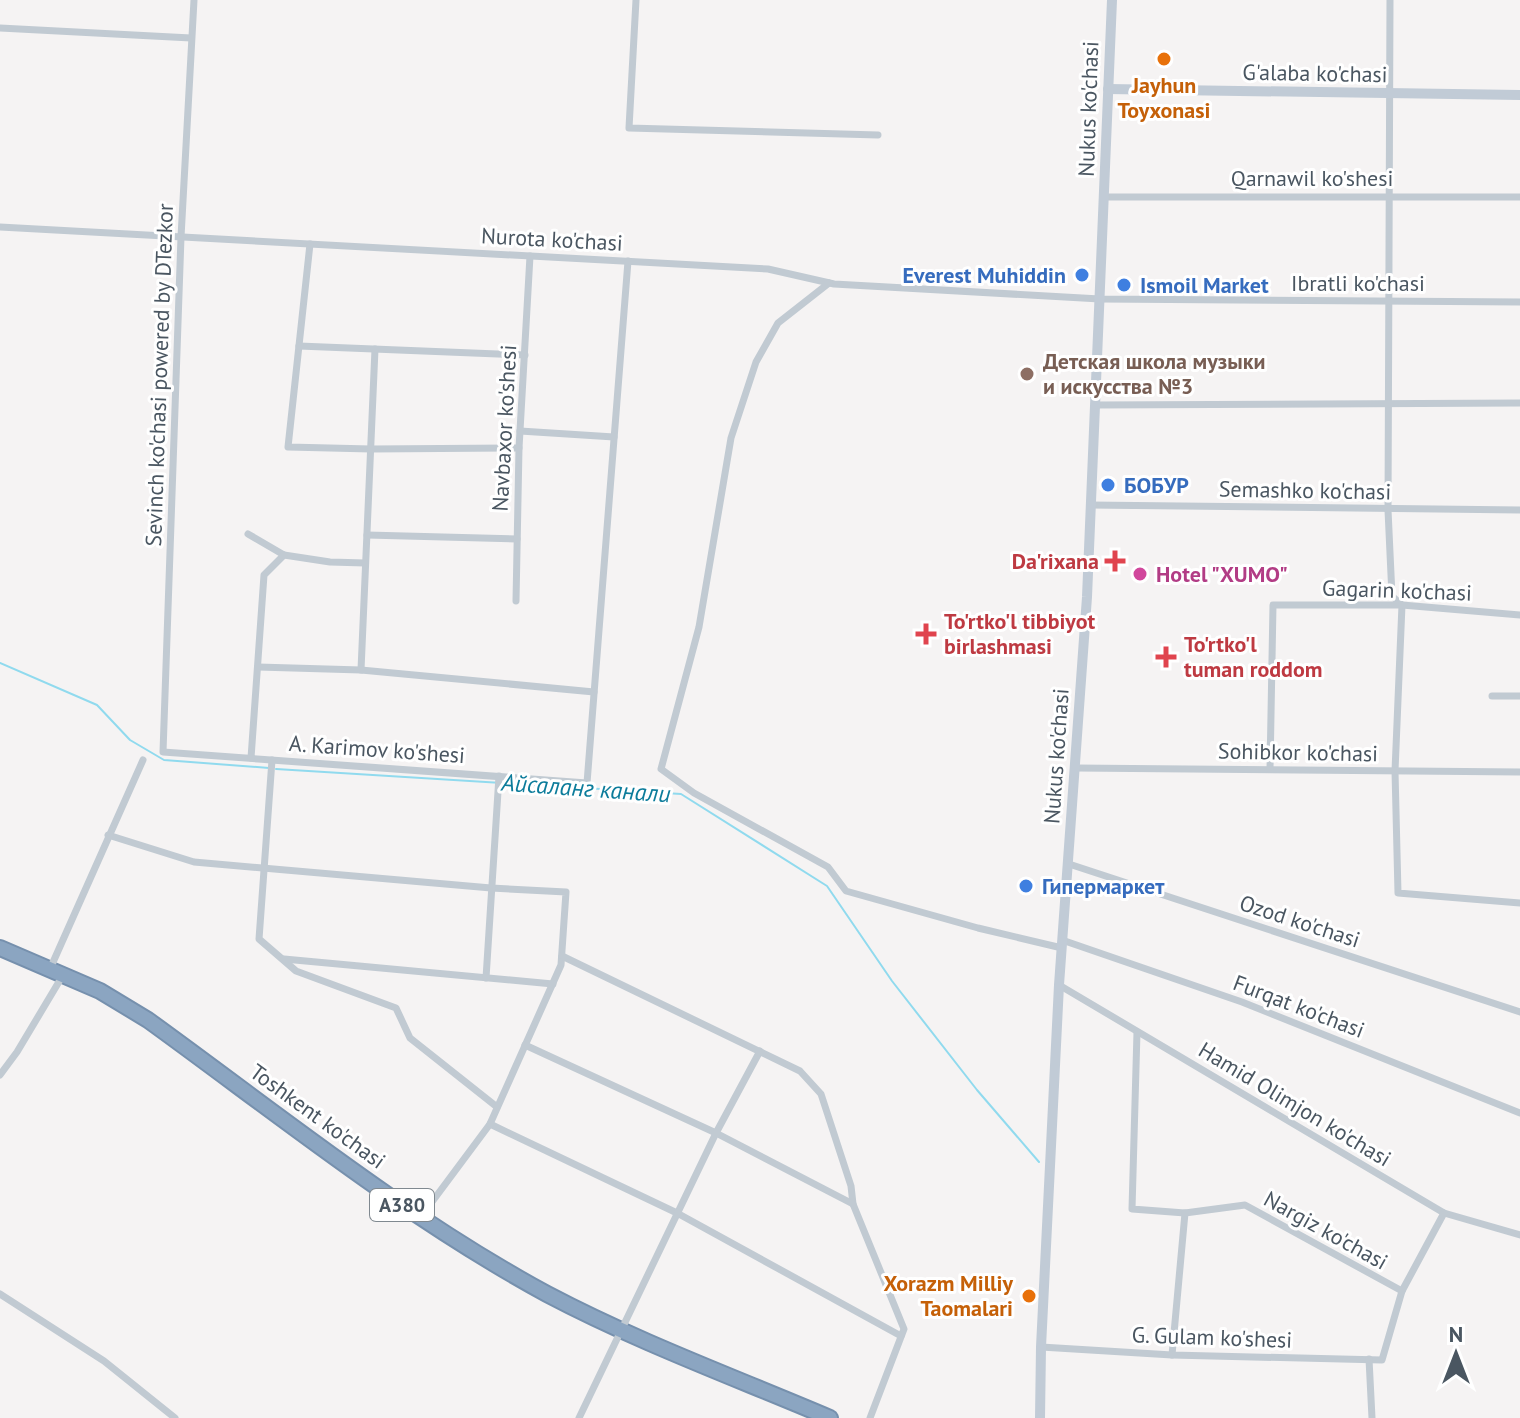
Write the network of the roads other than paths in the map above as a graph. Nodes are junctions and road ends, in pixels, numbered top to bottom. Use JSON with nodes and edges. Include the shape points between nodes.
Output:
{"nodes":[{"id":1,"x":194,"y":0,"type":"edge"},
{"id":2,"x":636,"y":0,"type":"edge"},
{"id":3,"x":1112,"y":0,"type":"edge"},
{"id":4,"x":1390,"y":0,"type":"edge"},
{"id":5,"x":0,"y":28,"type":"edge"},
{"id":6,"x":191,"y":38,"type":"junction"},
{"id":7,"x":1108,"y":89,"type":"junction"},
{"id":8,"x":1389,"y":95,"type":"junction"},
{"id":9,"x":1520,"y":95,"type":"edge"},
{"id":10,"x":878,"y":135,"type":"dead end"},
{"id":11,"x":1389,"y":196,"type":"junction"},
{"id":12,"x":1104,"y":197,"type":"junction"},
{"id":13,"x":1520,"y":197,"type":"edge"},
{"id":14,"x":0,"y":227,"type":"edge"},
{"id":15,"x":181,"y":237,"type":"junction"},
{"id":16,"x":310,"y":244,"type":"junction"},
{"id":17,"x":530,"y":256,"type":"junction"},
{"id":18,"x":628,"y":261,"type":"junction"},
{"id":19,"x":829,"y":283,"type":"junction"},
{"id":20,"x":1100,"y":299,"type":"junction"},
{"id":21,"x":1388,"y":301,"type":"junction"},
{"id":22,"x":1520,"y":302,"type":"edge"},
{"id":23,"x":299,"y":346,"type":"junction"},
{"id":24,"x":375,"y":349,"type":"junction"},
{"id":25,"x":525,"y":355,"type":"junction"},
{"id":26,"x":1520,"y":403,"type":"edge"},
{"id":27,"x":1388,"y":404,"type":"junction"},
{"id":28,"x":1095,"y":405,"type":"junction"},
{"id":29,"x":520,"y":431,"type":"junction"},
{"id":30,"x":614,"y":437,"type":"junction"},
{"id":31,"x":519,"y":448,"type":"junction"},
{"id":32,"x":371,"y":449,"type":"junction"},
{"id":33,"x":1090,"y":505,"type":"junction"},
{"id":34,"x":1388,"y":510,"type":"junction"},
{"id":35,"x":1520,"y":510,"type":"edge"},
{"id":36,"x":248,"y":534,"type":"dead end"},
{"id":37,"x":367,"y":535,"type":"junction"},
{"id":38,"x":517,"y":539,"type":"junction"},
{"id":39,"x":284,"y":555,"type":"junction"},
{"id":40,"x":365,"y":563,"type":"junction"},
{"id":41,"x":516,"y":601,"type":"dead end"},
{"id":42,"x":1402,"y":605,"type":"junction"},
{"id":43,"x":1520,"y":615,"type":"edge"},
{"id":44,"x":258,"y":667,"type":"junction"},
{"id":45,"x":361,"y":670,"type":"junction"},
{"id":46,"x":594,"y":692,"type":"junction"},
{"id":47,"x":1492,"y":696,"type":"dead end"},
{"id":48,"x":1520,"y":696,"type":"edge"},
{"id":49,"x":163,"y":752,"type":"joint"},
{"id":50,"x":251,"y":758,"type":"junction"},
{"id":51,"x":143,"y":760,"type":"dead end"},
{"id":52,"x":272,"y":760,"type":"junction"},
{"id":53,"x":1076,"y":768,"type":"junction"},
{"id":54,"x":1270,"y":769,"type":"junction"},
{"id":55,"x":1395,"y":771,"type":"junction"},
{"id":56,"x":1520,"y":772,"type":"edge"},
{"id":57,"x":499,"y":776,"type":"junction"},
{"id":58,"x":108,"y":835,"type":"junction"},
{"id":59,"x":1069,"y":864,"type":"junction"},
{"id":60,"x":264,"y":869,"type":"junction"},
{"id":61,"x":491,"y":888,"type":"junction"},
{"id":62,"x":1520,"y":903,"type":"edge"},
{"id":63,"x":1062,"y":944,"type":"junction"},
{"id":64,"x":0,"y":948,"type":"edge"},
{"id":65,"x":562,"y":956,"type":"junction"},
{"id":66,"x":282,"y":958,"type":"junction"},
{"id":67,"x":57,"y":972,"type":"junction"},
{"id":68,"x":486,"y":978,"type":"junction"},
{"id":69,"x":553,"y":984,"type":"junction"},
{"id":70,"x":1059,"y":985,"type":"junction"},
{"id":71,"x":1520,"y":1012,"type":"edge"},
{"id":72,"x":1137,"y":1032,"type":"junction"},
{"id":73,"x":525,"y":1045,"type":"junction"},
{"id":74,"x":760,"y":1051,"type":"junction"},
{"id":75,"x":0,"y":1075,"type":"edge"},
{"id":76,"x":497,"y":1107,"type":"junction"},
{"id":77,"x":1520,"y":1113,"type":"edge"},
{"id":78,"x":490,"y":1124,"type":"junction"},
{"id":79,"x":716,"y":1133,"type":"junction"},
{"id":80,"x":853,"y":1204,"type":"junction"},
{"id":81,"x":677,"y":1213,"type":"junction"},
{"id":82,"x":1185,"y":1213,"type":"junction"},
{"id":83,"x":1444,"y":1213,"type":"junction"},
{"id":84,"x":420,"y":1218,"type":"junction"},
{"id":85,"x":1520,"y":1235,"type":"edge"},
{"id":86,"x":1402,"y":1291,"type":"junction"},
{"id":87,"x":0,"y":1294,"type":"edge"},
{"id":88,"x":622,"y":1331,"type":"junction"},
{"id":89,"x":901,"y":1336,"type":"junction"},
{"id":90,"x":1041,"y":1347,"type":"junction"},
{"id":91,"x":1172,"y":1355,"type":"junction"},
{"id":92,"x":1369,"y":1359,"type":"junction"},
{"id":93,"x":175,"y":1418,"type":"edge"},
{"id":94,"x":579,"y":1418,"type":"edge"},
{"id":95,"x":830,"y":1418,"type":"edge"},
{"id":96,"x":870,"y":1418,"type":"edge"},
{"id":97,"x":1040,"y":1418,"type":"edge"},
{"id":98,"x":1372,"y":1418,"type":"edge"}],
"edges":[{"from":1,"to":6,"type":"street","name":"Sevinch ko'chasi powered by DTezkor"},
{"from":2,"to":10,"type":"street","via":[[629,128]]},
{"from":3,"to":7,"type":"main road","name":"Nukus ko'chasi"},
{"from":4,"to":8,"type":"street"},
{"from":5,"to":6,"type":"street"},
{"from":6,"to":15,"type":"street","name":"Sevinch ko'chasi powered by DTezkor"},
{"from":7,"to":8,"type":"main road","name":"G'alaba ko'chasi"},
{"from":7,"to":12,"type":"main road","name":"Nukus ko'chasi"},
{"from":8,"to":9,"type":"main road","name":"G'alaba ko'chasi"},
{"from":8,"to":11,"type":"street"},
{"from":11,"to":12,"type":"street","name":"Qarnawil ko'shesi"},
{"from":11,"to":13,"type":"street","name":"Qarnawil ko'shesi"},
{"from":11,"to":21,"type":"street"},
{"from":12,"to":20,"type":"main road","name":"Nukus ko'chasi"},
{"from":14,"to":15,"type":"street","name":"Nurota ko'chasi"},
{"from":15,"to":16,"type":"street","name":"Nurota ko'chasi"},
{"from":15,"to":49,"type":"street","name":"Sevinch ko'chasi powered by DTezkor"},
{"from":16,"to":17,"type":"street","name":"Nurota ko'chasi"},
{"from":16,"to":23,"type":"street"},
{"from":17,"to":18,"type":"street","name":"Nurota ko'chasi"},
{"from":17,"to":25,"type":"street","name":"Navbaxor ko'shesi"},
{"from":18,"to":19,"type":"street","name":"Nurota ko'chasi","via":[[768,269]]},
{"from":18,"to":30,"type":"street"},
{"from":19,"to":20,"type":"street","name":"Nurota ko'chasi"},
{"from":19,"to":63,"type":"street","name":"Furqat ko'chasi","via":[[778,323],[756,362],[731,438],[699,627],[661,769],[828,867],[846,891],[978,928]]},
{"from":20,"to":21,"type":"street","name":"Ibratli ko'chasi"},
{"from":20,"to":28,"type":"main road","name":"Nukus ko'chasi"},
{"from":21,"to":22,"type":"street","name":"Ibratli ko'chasi"},
{"from":21,"to":27,"type":"street"},
{"from":23,"to":24,"type":"street"},
{"from":23,"to":32,"type":"street","via":[[288,447]]},
{"from":24,"to":25,"type":"street"},
{"from":24,"to":32,"type":"street"},
{"from":25,"to":29,"type":"street","name":"Navbaxor ko'shesi"},
{"from":26,"to":27,"type":"street"},
{"from":27,"to":28,"type":"street"},
{"from":27,"to":34,"type":"street"},
{"from":28,"to":33,"type":"main road","name":"Nukus ko'chasi"},
{"from":29,"to":30,"type":"street"},
{"from":29,"to":31,"type":"street","name":"Navbaxor ko'shesi"},
{"from":30,"to":46,"type":"street"},
{"from":31,"to":32,"type":"street"},
{"from":31,"to":38,"type":"street","name":"Navbaxor ko'shesi"},
{"from":32,"to":37,"type":"street"},
{"from":33,"to":34,"type":"street","name":"Semashko ko'chasi"},
{"from":33,"to":53,"type":"main road","name":"Nukus ko'chasi"},
{"from":34,"to":35,"type":"street","name":"Semashko ko'chasi"},
{"from":34,"to":42,"type":"street","via":[[1392,596]]},
{"from":36,"to":39,"type":"street"},
{"from":37,"to":38,"type":"street"},
{"from":37,"to":40,"type":"street"},
{"from":38,"to":41,"type":"street","name":"Navbaxor ko'shesi"},
{"from":39,"to":40,"type":"street"},
{"from":39,"to":44,"type":"street","via":[[264,575]]},
{"from":40,"to":45,"type":"street"},
{"from":42,"to":43,"type":"street","name":"Gagarin ko'chasi"},
{"from":42,"to":54,"type":"street","name":"Gagarin ko'chasi","via":[[1273,605]]},
{"from":42,"to":55,"type":"street"},
{"from":44,"to":45,"type":"street"},
{"from":44,"to":50,"type":"street"},
{"from":45,"to":46,"type":"street"},
{"from":46,"to":57,"type":"street","name":"A. Karimov ko'shesi","via":[[587,783]]},
{"from":47,"to":48,"type":"street"},
{"from":49,"to":50,"type":"street","name":"A. Karimov ko'shesi"},
{"from":50,"to":52,"type":"street","name":"A. Karimov ko'shesi"},
{"from":51,"to":58,"type":"street"},
{"from":52,"to":57,"type":"street","name":"A. Karimov ko'shesi"},
{"from":52,"to":60,"type":"street"},
{"from":53,"to":54,"type":"street","name":"Sohibkor ko'chasi"},
{"from":53,"to":59,"type":"main road","name":"Nukus ko'chasi"},
{"from":54,"to":55,"type":"street","name":"Sohibkor ko'chasi"},
{"from":55,"to":56,"type":"street","name":"Sohibkor ko'chasi"},
{"from":55,"to":62,"type":"street","via":[[1398,893]]},
{"from":57,"to":61,"type":"street"},
{"from":58,"to":60,"type":"street","via":[[194,862]]},
{"from":58,"to":67,"type":"street"},
{"from":59,"to":63,"type":"main road","name":"Nukus ko'chasi"},
{"from":59,"to":71,"type":"street","name":"Ozod ko'chasi"},
{"from":60,"to":61,"type":"street"},
{"from":60,"to":66,"type":"street","via":[[259,939]]},
{"from":61,"to":65,"type":"street","via":[[566,892]]},
{"from":61,"to":68,"type":"street"},
{"from":63,"to":70,"type":"main road","name":"Nukus ko'chasi"},
{"from":63,"to":77,"type":"street","name":"Furqat ko'chasi","via":[[1242,1002]]},
{"from":64,"to":67,"type":"highway","name":"Toshkent ko'chasi","number":"A380"},
{"from":65,"to":69,"type":"street"},
{"from":65,"to":74,"type":"street"},
{"from":66,"to":68,"type":"street"},
{"from":66,"to":76,"type":"street","via":[[296,971],[396,1008],[410,1038]]},
{"from":67,"to":75,"type":"street"},
{"from":67,"to":84,"type":"highway","name":"Toshkent ko'chasi","number":"A380","via":[[148,1020]]},
{"from":68,"to":69,"type":"street"},
{"from":69,"to":73,"type":"street"},
{"from":70,"to":72,"type":"street","name":"Hamid Olimjon ko'chasi"},
{"from":70,"to":90,"type":"main road","name":"Nukus ko'chasi"},
{"from":72,"to":82,"type":"street","name":"Nargiz ko'chasi","via":[[1132,1209]]},
{"from":72,"to":83,"type":"street","name":"Hamid Olimjon ko'chasi"},
{"from":73,"to":76,"type":"street"},
{"from":73,"to":79,"type":"street"},
{"from":74,"to":79,"type":"street"},
{"from":74,"to":80,"type":"street","via":[[800,1071],[821,1094]]},
{"from":76,"to":78,"type":"street"},
{"from":78,"to":81,"type":"street"},
{"from":78,"to":84,"type":"street"},
{"from":79,"to":80,"type":"street"},
{"from":79,"to":81,"type":"street"},
{"from":80,"to":89,"type":"street","via":[[904,1329]]},
{"from":81,"to":88,"type":"street"},
{"from":81,"to":89,"type":"street"},
{"from":82,"to":86,"type":"street","name":"Nargiz ko'chasi","via":[[1245,1205]]},
{"from":82,"to":91,"type":"street"},
{"from":83,"to":85,"type":"street","name":"Hamid Olimjon ko'chasi"},
{"from":83,"to":86,"type":"street"},
{"from":84,"to":88,"type":"highway","name":"Toshkent ko'chasi","number":"A380"},
{"from":86,"to":92,"type":"street","name":"G. Gulam ko'shesi","via":[[1382,1360]]},
{"from":87,"to":93,"type":"street","via":[[104,1361]]},
{"from":88,"to":94,"type":"street"},
{"from":88,"to":95,"type":"highway","name":"Toshkent ko'chasi","number":"A380"},
{"from":89,"to":96,"type":"street"},
{"from":90,"to":91,"type":"street","name":"G. Gulam ko'shesi"},
{"from":90,"to":97,"type":"main road","name":"Nukus ko'chasi"},
{"from":91,"to":92,"type":"street","name":"G. Gulam ko'shesi"},
{"from":92,"to":98,"type":"street"}]}
